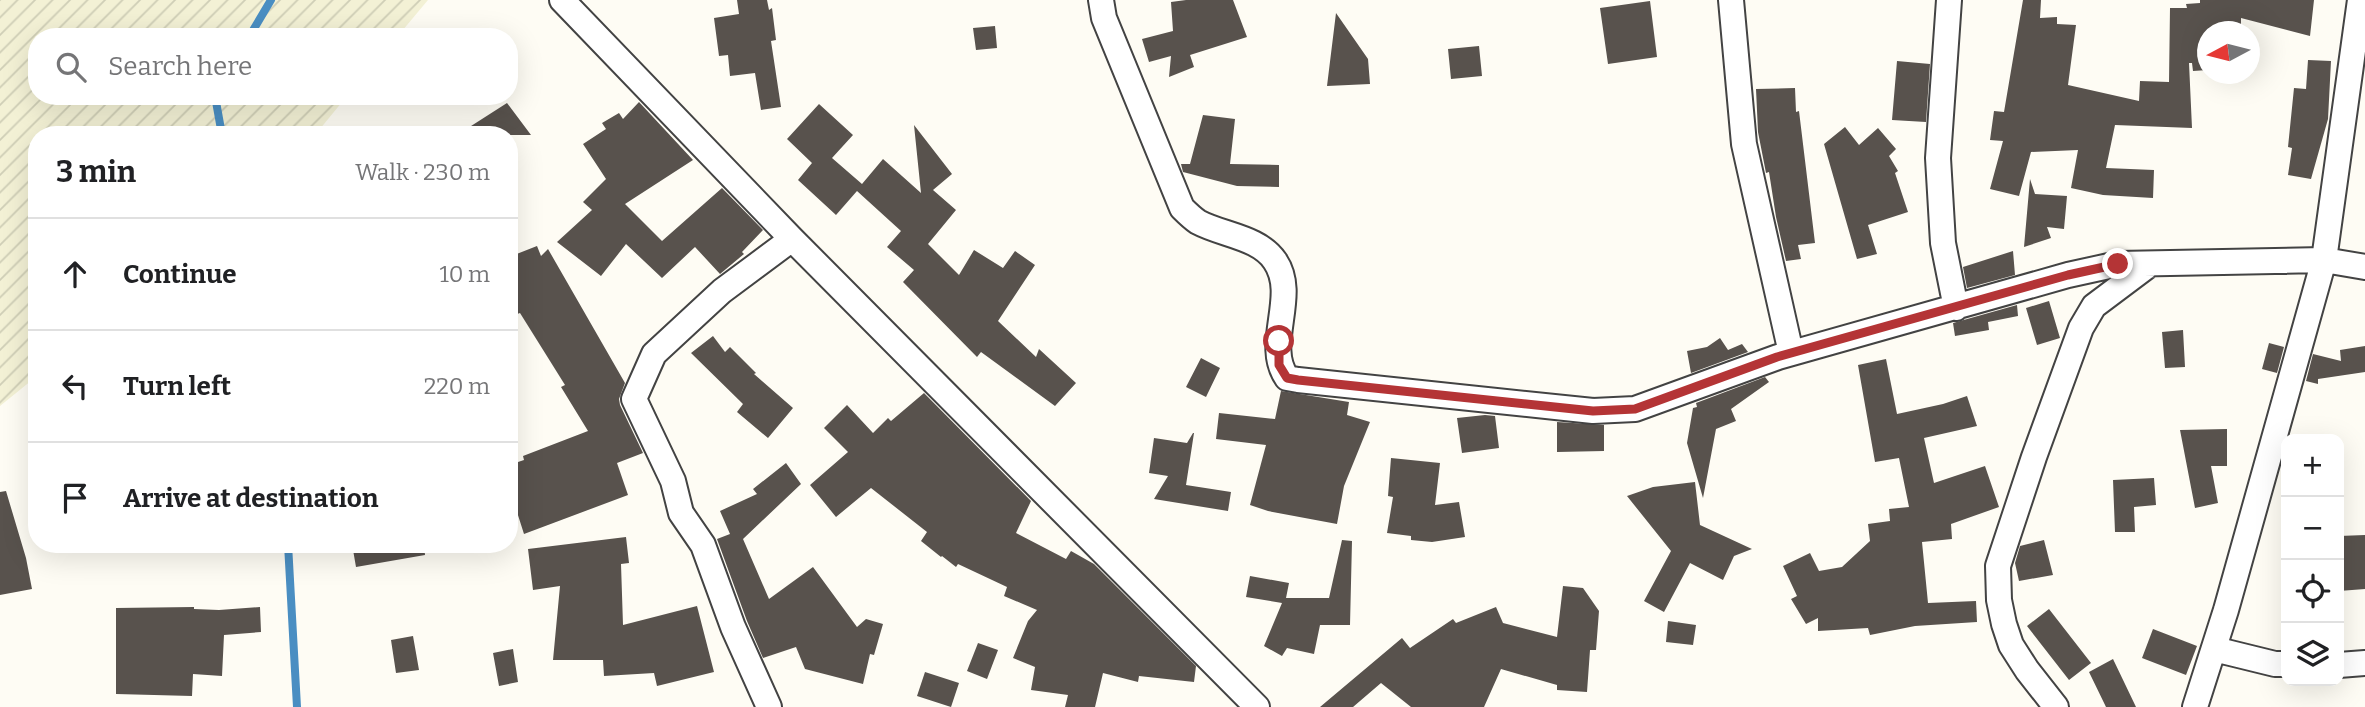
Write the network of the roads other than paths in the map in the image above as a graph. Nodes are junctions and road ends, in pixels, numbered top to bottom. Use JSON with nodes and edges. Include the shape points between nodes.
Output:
{"nodes":[{"id":1,"x":562,"y":0,"type":"edge"},
{"id":2,"x":1101,"y":0,"type":"edge"},
{"id":3,"x":1731,"y":0,"type":"edge"},
{"id":4,"x":1950,"y":0,"type":"edge"},
{"id":5,"x":2361,"y":0,"type":"edge"},
{"id":6,"x":792,"y":239,"type":"junction"},
{"id":7,"x":2324,"y":260,"type":"junction"},
{"id":8,"x":2150,"y":264,"type":"junction"},
{"id":9,"x":2365,"y":267,"type":"edge"},
{"id":10,"x":2068,"y":275,"type":"junction"},
{"id":11,"x":2094,"y":306,"type":"junction"},
{"id":12,"x":1956,"y":308,"type":"junction"},
{"id":13,"x":1791,"y":353,"type":"junction"},
{"id":14,"x":2214,"y":649,"type":"junction"},
{"id":15,"x":2365,"y":663,"type":"edge"},
{"id":16,"x":2281,"y":664,"type":"edge"},
{"id":17,"x":2344,"y":665,"type":"edge"},
{"id":18,"x":769,"y":707,"type":"edge"},
{"id":19,"x":1256,"y":707,"type":"edge"},
{"id":20,"x":2056,"y":707,"type":"edge"},
{"id":21,"x":2195,"y":707,"type":"edge"}],
"edges":[{"from":1,"to":6,"type":"street"},
{"from":2,"to":13,"type":"street","via":[[1104,18],[1182,208],[1195,220],[1253,243],[1273,258],[1282,272],[1279,365],[1287,378],[1593,411],[1635,409]]},
{"from":3,"to":13,"type":"street","via":[[1744,144]]},
{"from":4,"to":12,"type":"street","via":[[1938,158],[1942,243]]},
{"from":5,"to":7,"type":"street"},
{"from":6,"to":18,"type":"street","via":[[722,291],[654,354],[634,399],[673,481],[681,513],[703,545]]},
{"from":6,"to":19,"type":"street"},
{"from":7,"to":8,"type":"street"},
{"from":7,"to":9,"type":"street"},
{"from":7,"to":14,"type":"street"},
{"from":8,"to":10,"type":"street","via":[[2118,264]]},
{"from":8,"to":11,"type":"street"},
{"from":10,"to":11,"type":"street"},
{"from":10,"to":12,"type":"street"},
{"from":11,"to":20,"type":"street","via":[[2081,328],[2038,444],[1998,566],[1998,600],[2011,645]]},
{"from":12,"to":13,"type":"street"},
{"from":14,"to":16,"type":"street"},
{"from":14,"to":21,"type":"street"},
{"from":15,"to":17,"type":"street"}]}
